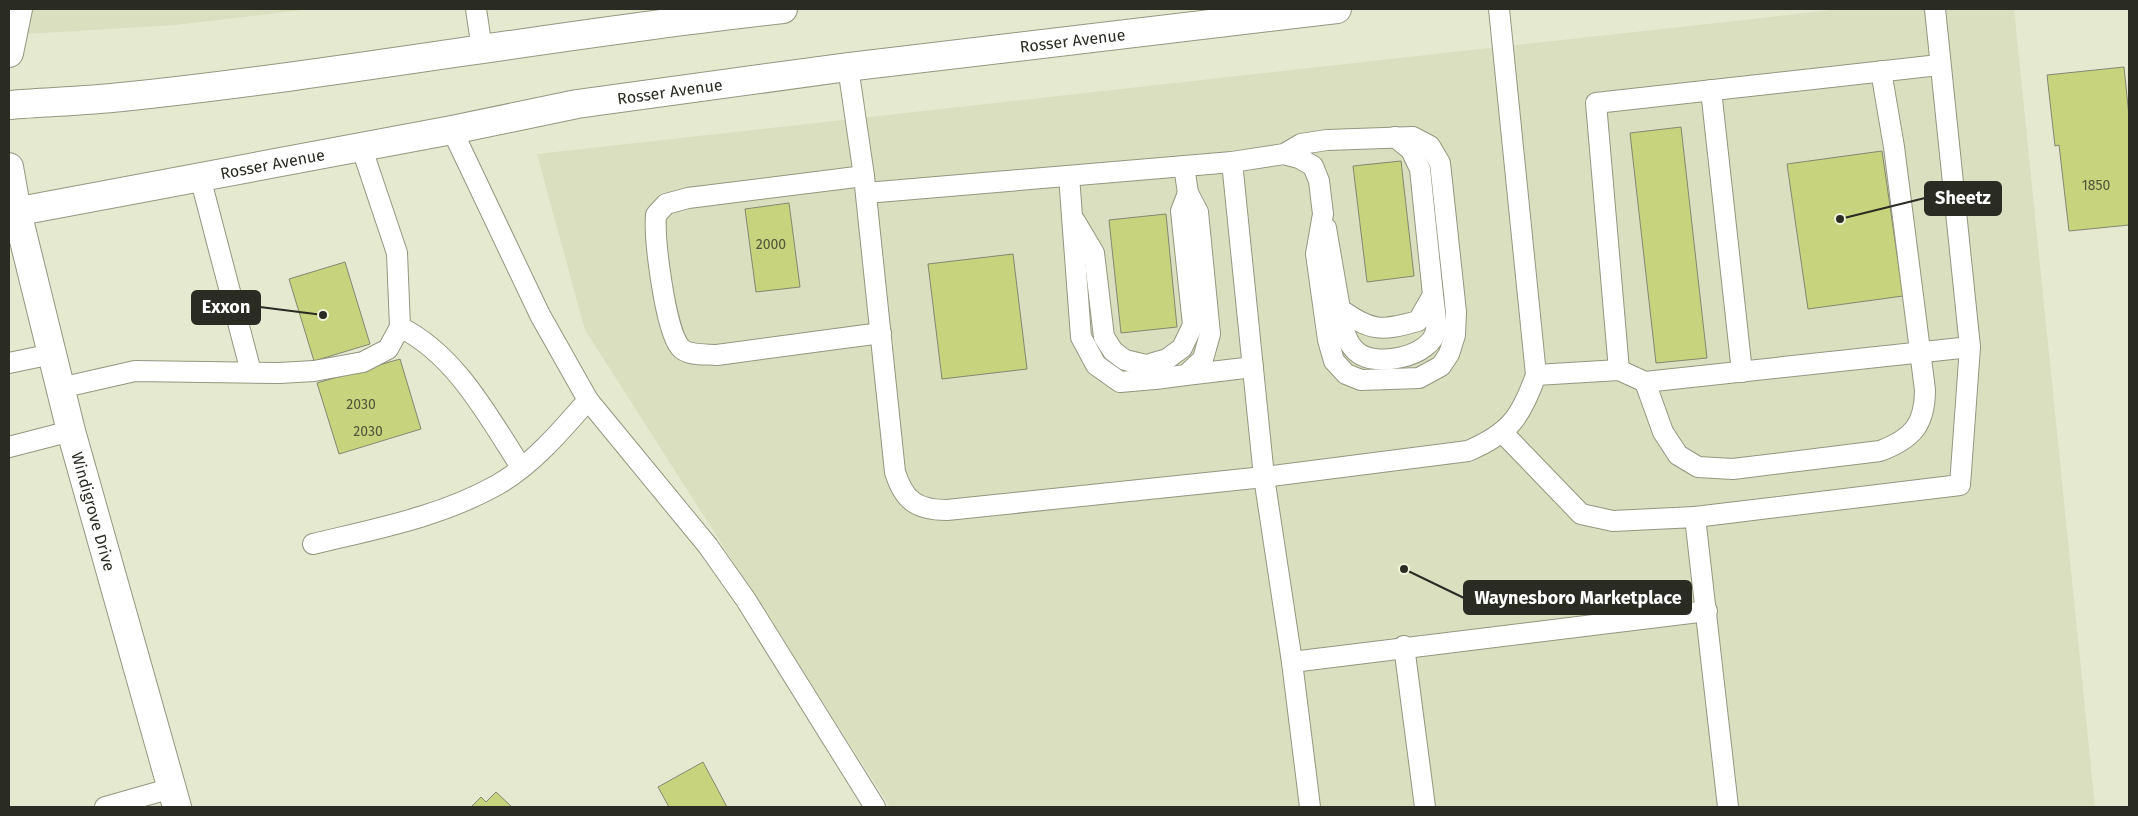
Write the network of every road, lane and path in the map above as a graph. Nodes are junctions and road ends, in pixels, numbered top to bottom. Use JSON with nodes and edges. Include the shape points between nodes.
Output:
{"nodes":[{"id":1,"x":18,"y":9,"type":"edge"},
{"id":2,"x":476,"y":9,"type":"edge"},
{"id":3,"x":782,"y":9,"type":"edge"},
{"id":4,"x":1337,"y":9,"type":"edge"},
{"id":5,"x":1499,"y":9,"type":"edge"},
{"id":6,"x":1934,"y":9,"type":"edge"},
{"id":7,"x":482,"y":49,"type":"junction"},
{"id":8,"x":9,"y":53,"type":"edge"},
{"id":9,"x":1939,"y":65,"type":"junction"},
{"id":10,"x":848,"y":67,"type":"junction"},
{"id":11,"x":1882,"y":71,"type":"junction"},
{"id":12,"x":1711,"y":90,"type":"junction"},
{"id":13,"x":9,"y":105,"type":"edge"},
{"id":14,"x":452,"y":130,"type":"junction"},
{"id":15,"x":1395,"y":137,"type":"junction"},
{"id":16,"x":361,"y":146,"type":"junction"},
{"id":17,"x":1284,"y":154,"type":"junction"},
{"id":18,"x":1232,"y":162,"type":"junction"},
{"id":19,"x":1184,"y":166,"type":"junction"},
{"id":20,"x":9,"y":167,"type":"edge"},
{"id":21,"x":1069,"y":176,"type":"junction"},
{"id":22,"x":200,"y":177,"type":"junction"},
{"id":23,"x":865,"y":184,"type":"junction"},
{"id":24,"x":1188,"y":193,"type":"junction"},
{"id":25,"x":13,"y":213,"type":"edge"},
{"id":26,"x":1324,"y":214,"type":"junction"},
{"id":27,"x":1073,"y":218,"type":"junction"},
{"id":28,"x":1433,"y":295,"type":"junction"},
{"id":29,"x":1340,"y":309,"type":"junction"},
{"id":30,"x":400,"y":326,"type":"junction"},
{"id":31,"x":881,"y":333,"type":"junction"},
{"id":32,"x":1970,"y":347,"type":"junction"},
{"id":33,"x":1920,"y":353,"type":"junction"},
{"id":34,"x":52,"y":354,"type":"junction"},
{"id":35,"x":9,"y":363,"type":"edge"},
{"id":36,"x":1253,"y":367,"type":"junction"},
{"id":37,"x":1619,"y":370,"type":"junction"},
{"id":38,"x":251,"y":372,"type":"junction"},
{"id":39,"x":1742,"y":372,"type":"junction"},
{"id":40,"x":1186,"y":375,"type":"junction"},
{"id":41,"x":1536,"y":375,"type":"junction"},
{"id":42,"x":1645,"y":382,"type":"junction"},
{"id":43,"x":60,"y":388,"type":"junction"},
{"id":44,"x":588,"y":400,"type":"junction"},
{"id":45,"x":71,"y":431,"type":"junction"},
{"id":46,"x":1502,"y":432,"type":"junction"},
{"id":47,"x":9,"y":447,"type":"edge"},
{"id":48,"x":521,"y":467,"type":"junction"},
{"id":49,"x":1264,"y":476,"type":"junction"},
{"id":50,"x":1695,"y":517,"type":"junction"},
{"id":51,"x":313,"y":544,"type":"dead end"},
{"id":52,"x":1707,"y":610,"type":"junction"},
{"id":53,"x":1404,"y":646,"type":"junction"},
{"id":54,"x":1292,"y":662,"type":"junction"},
{"id":55,"x":174,"y":798,"type":"edge"},
{"id":56,"x":105,"y":807,"type":"edge"},
{"id":57,"x":875,"y":807,"type":"edge"},
{"id":58,"x":1310,"y":807,"type":"edge"},
{"id":59,"x":1425,"y":807,"type":"edge"},
{"id":60,"x":1728,"y":807,"type":"edge"}],
"edges":[{"from":1,"to":8,"type":"main road"},
{"from":2,"to":7,"type":"lane"},
{"from":3,"to":7,"type":"main road","via":[[694,18]]},
{"from":4,"to":10,"type":"main road","name":"Rosser Avenue"},
{"from":5,"to":41,"type":"lane"},
{"from":6,"to":9,"type":"lane"},
{"from":7,"to":13,"type":"main road","via":[[121,97]]},
{"from":9,"to":11,"type":"lane"},
{"from":9,"to":32,"type":"lane"},
{"from":10,"to":14,"type":"main road","name":"Rosser Avenue","via":[[577,104]]},
{"from":10,"to":23,"type":"lane"},
{"from":11,"to":12,"type":"lane"},
{"from":11,"to":33,"type":"lane"},
{"from":12,"to":37,"type":"lane","via":[[1596,103]]},
{"from":12,"to":39,"type":"lane"},
{"from":14,"to":16,"type":"main road","name":"Rosser Avenue"},
{"from":14,"to":44,"type":"lane","via":[[540,315]]},
{"from":15,"to":17,"type":"lane","via":[[1301,144]]},
{"from":15,"to":26,"type":"lane","via":[[1413,136],[1430,146],[1440,163],[1456,312],[1455,335],[1441,366],[1419,378],[1361,380],[1346,374],[1334,361],[1316,254]]},
{"from":15,"to":28,"type":"lane","via":[[1411,150],[1420,169]]},
{"from":16,"to":22,"type":"main road","name":"Rosser Avenue"},
{"from":16,"to":30,"type":"lane","via":[[397,253]]},
{"from":17,"to":18,"type":"lane"},
{"from":17,"to":26,"type":"lane","via":[[1313,166]]},
{"from":18,"to":19,"type":"lane"},
{"from":18,"to":36,"type":"lane"},
{"from":19,"to":21,"type":"lane"},
{"from":19,"to":24,"type":"lane"},
{"from":20,"to":25,"type":"main road","name":"Windigrove Drive"},
{"from":21,"to":23,"type":"lane"},
{"from":21,"to":27,"type":"lane"},
{"from":22,"to":25,"type":"main road","name":"Rosser Avenue"},
{"from":22,"to":38,"type":"lane"},
{"from":23,"to":31,"type":"lane"},
{"from":23,"to":31,"type":"lane","via":[[688,198],[666,204],[656,215],[654,230],[666,305],[673,336],[680,349],[693,354],[716,355]]},
{"from":24,"to":27,"type":"lane","via":[[1181,211],[1193,326],[1182,348],[1167,359],[1146,365],[1125,360],[1113,351],[1104,336],[1094,253]]},
{"from":24,"to":40,"type":"lane","via":[[1198,212],[1210,334],[1204,359]]},
{"from":25,"to":34,"type":"main road","name":"Windigrove Drive"},
{"from":26,"to":29,"type":"lane"},
{"from":27,"to":40,"type":"lane","via":[[1082,337],[1096,365],[1120,382]]},
{"from":28,"to":29,"type":"lane","via":[[1418,322],[1386,330],[1360,324]]},
{"from":28,"to":29,"type":"lane","via":[[1436,331],[1427,346],[1413,354],[1389,359],[1371,359],[1357,352],[1346,338]]},
{"from":30,"to":38,"type":"lane","via":[[388,349],[363,362],[314,371]]},
{"from":30,"to":48,"type":"lane","via":[[419,336],[446,362],[476,399]]},
{"from":31,"to":49,"type":"lane","via":[[895,472],[904,492],[919,506],[947,510]]},
{"from":32,"to":33,"type":"lane"},
{"from":32,"to":50,"type":"lane","via":[[1960,485]]},
{"from":33,"to":39,"type":"lane"},
{"from":33,"to":42,"type":"lane","via":[[1925,409],[1916,428],[1900,443],[1880,450],[1734,469],[1698,467],[1678,455],[1664,432]]},
{"from":34,"to":35,"type":"lane"},
{"from":34,"to":43,"type":"main road","name":"Windigrove Drive"},
{"from":36,"to":40,"type":"lane"},
{"from":36,"to":49,"type":"lane"},
{"from":37,"to":41,"type":"lane"},
{"from":37,"to":42,"type":"lane"},
{"from":38,"to":43,"type":"lane","via":[[135,371]]},
{"from":39,"to":42,"type":"lane"},
{"from":41,"to":46,"type":"lane","via":[[1525,406]]},
{"from":43,"to":45,"type":"main road","name":"Windigrove Drive"},
{"from":44,"to":48,"type":"lane","via":[[549,444]]},
{"from":44,"to":57,"type":"lane","via":[[713,553],[746,600]]},
{"from":45,"to":47,"type":"lane"},
{"from":45,"to":55,"type":"main road","name":"Windigrove Drive"},
{"from":46,"to":49,"type":"lane","via":[[1468,451]]},
{"from":46,"to":50,"type":"lane","via":[[1580,514],[1613,521]]},
{"from":48,"to":51,"type":"lane","via":[[498,485],[432,514]]},
{"from":49,"to":54,"type":"lane"},
{"from":50,"to":52,"type":"lane"},
{"from":52,"to":53,"type":"lane"},
{"from":52,"to":60,"type":"lane"},
{"from":53,"to":54,"type":"lane"},
{"from":53,"to":59,"type":"lane"},
{"from":54,"to":58,"type":"lane"},
{"from":55,"to":56,"type":"lane"}]}
